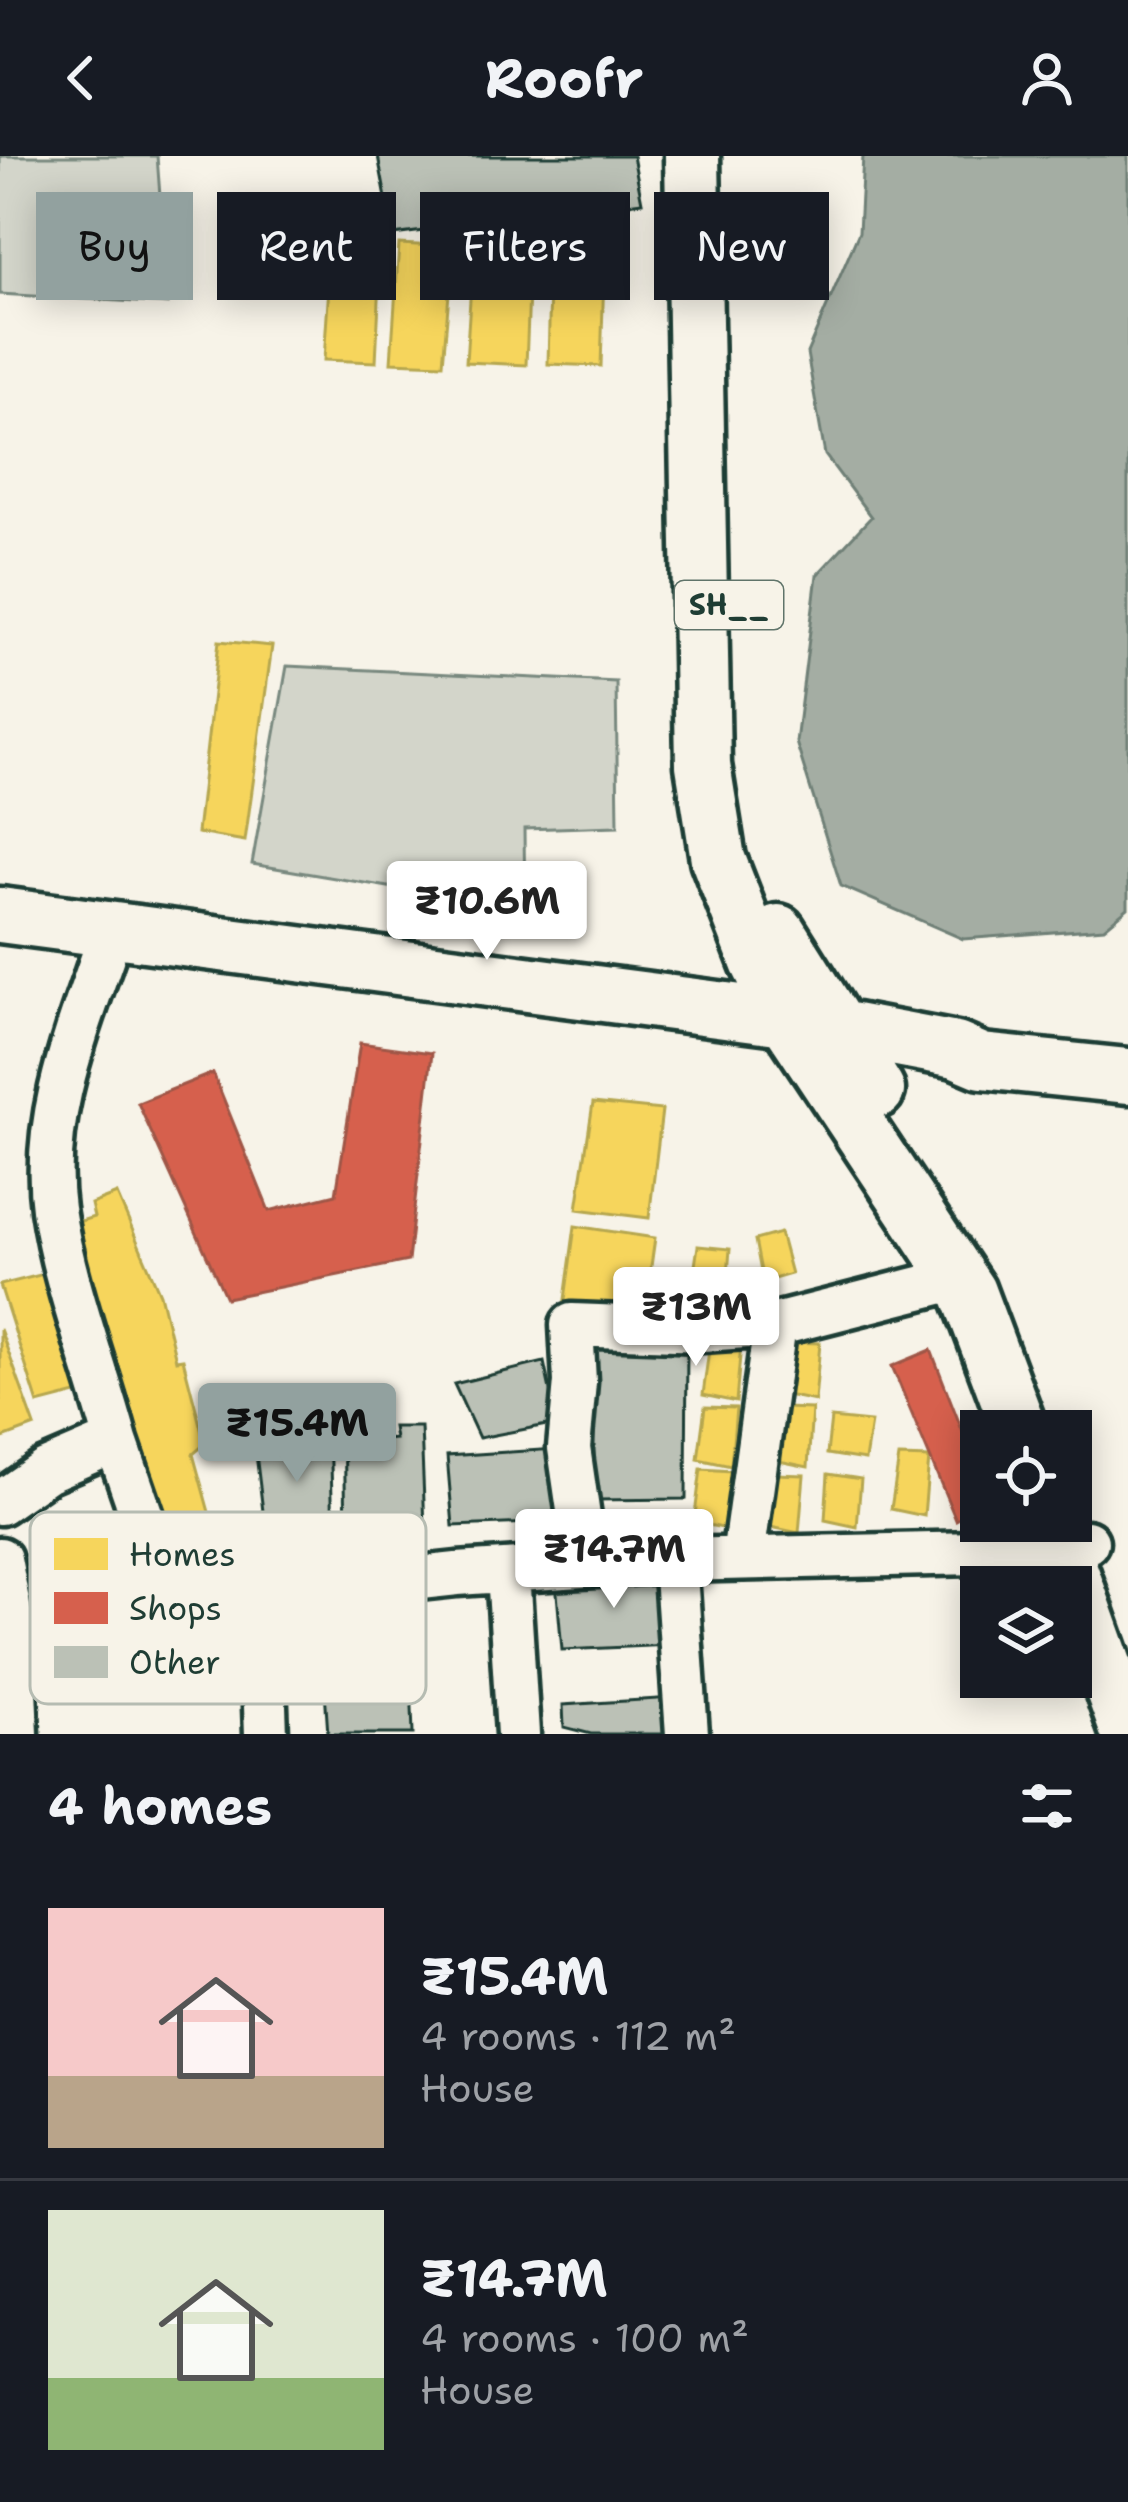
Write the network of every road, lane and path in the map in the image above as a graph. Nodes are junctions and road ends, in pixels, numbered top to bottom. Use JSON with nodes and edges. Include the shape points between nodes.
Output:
{"nodes":[{"id":1,"x":692,"y":156,"type":"edge"},
{"id":2,"x":729,"y":156,"type":"edge"},
{"id":3,"x":0,"y":915,"type":"edge"},
{"id":4,"x":0,"y":942,"type":"edge"},
{"id":5,"x":103,"y":956,"type":"junction"},
{"id":6,"x":825,"y":1040,"type":"junction"},
{"id":7,"x":1128,"y":1076,"type":"edge"},
{"id":8,"x":958,"y":1278,"type":"junction"},
{"id":9,"x":775,"y":1325,"type":"junction"},
{"id":10,"x":1011,"y":1410,"type":"edge"},
{"id":11,"x":1043,"y":1410,"type":"edge"},
{"id":12,"x":116,"y":1442,"type":"junction"},
{"id":13,"x":0,"y":1503,"type":"edge"},
{"id":14,"x":140,"y":1512,"type":"edge"},
{"id":15,"x":1000,"y":1542,"type":"edge"},
{"id":16,"x":1070,"y":1542,"type":"edge"},
{"id":17,"x":1071,"y":1542,"type":"edge"},
{"id":18,"x":743,"y":1557,"type":"junction"},
{"id":19,"x":0,"y":1558,"type":"edge"},
{"id":20,"x":675,"y":1560,"type":"junction"},
{"id":21,"x":586,"y":1565,"type":"junction"},
{"id":22,"x":508,"y":1572,"type":"junction"},
{"id":23,"x":426,"y":1580,"type":"edge"},
{"id":24,"x":1128,"y":1638,"type":"edge"},
{"id":25,"x":265,"y":1704,"type":"edge"},
{"id":26,"x":1128,"y":1732,"type":"edge"},
{"id":27,"x":17,"y":1734,"type":"edge"},
{"id":28,"x":266,"y":1734,"type":"edge"},
{"id":29,"x":518,"y":1734,"type":"edge"},
{"id":30,"x":687,"y":1734,"type":"edge"}],
"edges":[{"from":1,"to":6,"type":"main road","via":[[708,811],[730,902]]},
{"from":2,"to":6,"type":"main road","number":"SH__","via":[[726,529],[736,766],[748,851]]},
{"from":3,"to":6,"type":"main road"},
{"from":4,"to":5,"type":"main road"},
{"from":5,"to":6,"type":"main road"},
{"from":5,"to":12,"type":"street","via":[[66,1062],[53,1208]]},
{"from":6,"to":7,"type":"main road"},
{"from":6,"to":8,"type":"main road","number":"SH__"},
{"from":6,"to":11,"type":"main road","number":"SH__","via":[[998,1281]]},
{"from":8,"to":9,"type":"street"},
{"from":8,"to":10,"type":"main road","number":"SH__"},
{"from":9,"to":18,"type":"street"},
{"from":9,"to":21,"type":"street","via":[[572,1325],[569,1448]]},
{"from":12,"to":13,"type":"street","via":[[46,1471]]},
{"from":12,"to":14,"type":"street"},
{"from":15,"to":18,"type":"street"},
{"from":16,"to":26,"type":"main road"},
{"from":17,"to":24,"type":"main road"},
{"from":18,"to":20,"type":"street"},
{"from":19,"to":27,"type":"street"},
{"from":20,"to":21,"type":"street"},
{"from":20,"to":30,"type":"street"},
{"from":21,"to":22,"type":"street"},
{"from":22,"to":23,"type":"street"},
{"from":22,"to":29,"type":"street"},
{"from":25,"to":28,"type":"street"}]}
